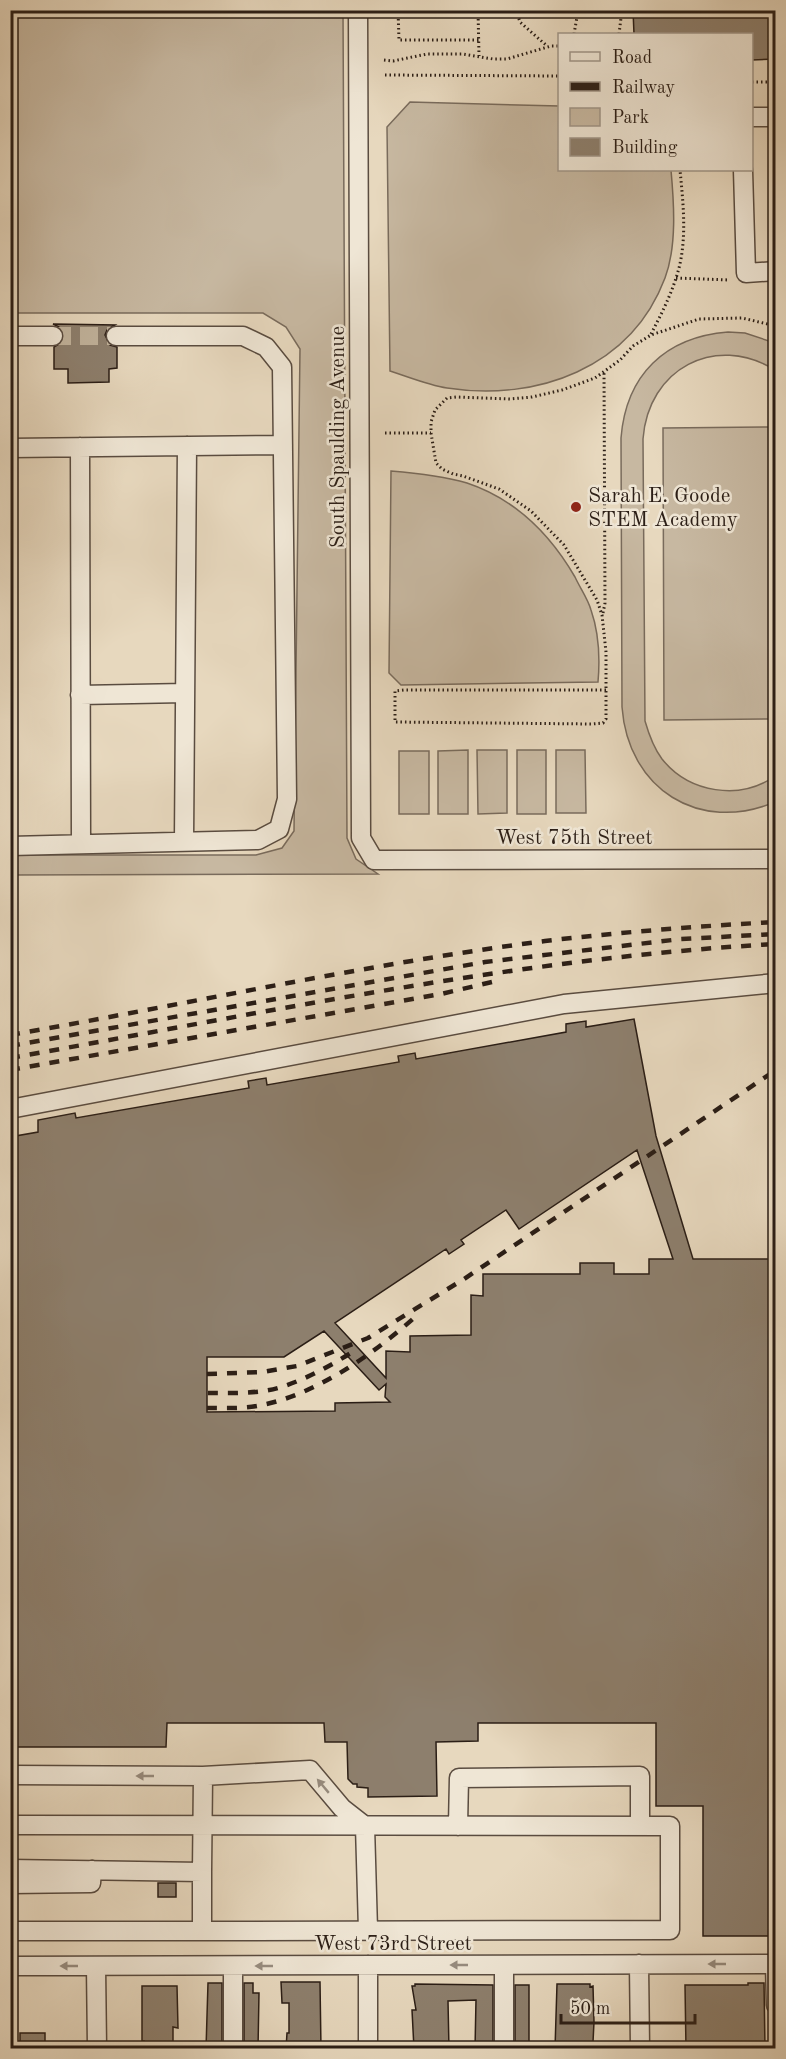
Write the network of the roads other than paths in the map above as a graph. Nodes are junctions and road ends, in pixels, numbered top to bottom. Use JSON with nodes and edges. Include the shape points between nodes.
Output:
{"nodes":[{"id":1,"x":358,"y":10,"type":"edge"},
{"id":2,"x":753,"y":117,"type":"edge"},
{"id":3,"x":776,"y":117,"type":"edge"},
{"id":4,"x":743,"y":171,"type":"edge"},
{"id":5,"x":776,"y":271,"type":"edge"},
{"id":6,"x":10,"y":336,"type":"edge"},
{"id":7,"x":53,"y":336,"type":"tunnel mouth"},
{"id":8,"x":116,"y":336,"type":"tunnel mouth"},
{"id":9,"x":283,"y":445,"type":"junction"},
{"id":10,"x":187,"y":446,"type":"junction"},
{"id":11,"x":80,"y":447,"type":"junction"},
{"id":12,"x":10,"y":448,"type":"edge"},
{"id":13,"x":185,"y":693,"type":"junction"},
{"id":14,"x":80,"y":695,"type":"junction"},
{"id":15,"x":184,"y":841,"type":"junction"},
{"id":16,"x":81,"y":844,"type":"junction"},
{"id":17,"x":10,"y":846,"type":"edge"},
{"id":18,"x":776,"y":859,"type":"edge"},
{"id":19,"x":374,"y":860,"type":"joint"},
{"id":20,"x":776,"y":983,"type":"edge"},
{"id":21,"x":10,"y":1109,"type":"edge"},
{"id":22,"x":10,"y":1775,"type":"edge"},
{"id":23,"x":203,"y":1776,"type":"junction"},
{"id":24,"x":10,"y":1825,"type":"edge"},
{"id":25,"x":203,"y":1826,"type":"junction"},
{"id":26,"x":365,"y":1826,"type":"junction"},
{"id":27,"x":458,"y":1826,"type":"junction"},
{"id":28,"x":640,"y":1826,"type":"junction"},
{"id":29,"x":10,"y":1869,"type":"edge"},
{"id":30,"x":92,"y":1870,"type":"junction"},
{"id":31,"x":202,"y":1872,"type":"junction"},
{"id":32,"x":10,"y":1884,"type":"edge"},
{"id":33,"x":368,"y":1930,"type":"junction"},
{"id":34,"x":10,"y":1931,"type":"edge"},
{"id":35,"x":202,"y":1931,"type":"junction"},
{"id":36,"x":639,"y":1964,"type":"junction"},
{"id":37,"x":775,"y":1964,"type":"edge"},
{"id":38,"x":368,"y":1965,"type":"junction"},
{"id":39,"x":504,"y":1965,"type":"junction"},
{"id":40,"x":10,"y":1966,"type":"edge"},
{"id":41,"x":96,"y":1966,"type":"junction"},
{"id":42,"x":233,"y":1966,"type":"junction"},
{"id":43,"x":776,"y":2005,"type":"edge"},
{"id":44,"x":97,"y":2049,"type":"edge"},
{"id":45,"x":233,"y":2049,"type":"edge"},
{"id":46,"x":368,"y":2049,"type":"edge"},
{"id":47,"x":504,"y":2049,"type":"edge"},
{"id":48,"x":640,"y":2049,"type":"edge"}],
"edges":[{"from":1,"to":19,"type":"street","name":"South Spaulding Avenue","via":[[361,838]]},
{"from":2,"to":3,"type":"street"},
{"from":4,"to":5,"type":"street","via":[[746,273]]},
{"from":6,"to":7,"type":"street"},
{"from":8,"to":9,"type":"street","via":[[243,336],[266,347],[282,367]]},
{"from":9,"to":10,"type":"street"},
{"from":9,"to":15,"type":"street","via":[[287,799],[279,829],[258,840]]},
{"from":10,"to":11,"type":"street"},
{"from":10,"to":13,"type":"street"},
{"from":11,"to":12,"type":"street"},
{"from":11,"to":14,"type":"street"},
{"from":13,"to":14,"type":"street"},
{"from":13,"to":15,"type":"street"},
{"from":14,"to":16,"type":"street"},
{"from":15,"to":16,"type":"street"},
{"from":16,"to":17,"type":"street"},
{"from":18,"to":19,"type":"street","name":"West 75th Street"},
{"from":20,"to":21,"type":"street","via":[[564,1004]]},
{"from":23,"to":22,"type":"street","one_way":true},
{"from":23,"to":25,"type":"street"},
{"from":26,"to":23,"type":"street","one_way":true,"via":[[342,1808],[310,1770]]},
{"from":24,"to":25,"type":"street"},
{"from":25,"to":26,"type":"street"},
{"from":25,"to":31,"type":"street"},
{"from":26,"to":27,"type":"street"},
{"from":26,"to":33,"type":"street"},
{"from":27,"to":28,"type":"street"},
{"from":27,"to":28,"type":"street","via":[[459,1778],[640,1776]]},
{"from":28,"to":33,"type":"street","via":[[670,1826],[670,1930]]},
{"from":29,"to":30,"type":"street"},
{"from":30,"to":31,"type":"street"},
{"from":30,"to":32,"type":"street","via":[[91,1883]]},
{"from":31,"to":35,"type":"street"},
{"from":33,"to":35,"type":"street"},
{"from":34,"to":35,"type":"street"},
{"from":37,"to":36,"type":"street","name":"West 73rd Street","one_way":true},
{"from":36,"to":39,"type":"street","name":"West 73rd Street"},
{"from":36,"to":48,"type":"street"},
{"from":37,"to":43,"type":"street"},
{"from":39,"to":38,"type":"street","name":"West 73rd Street","one_way":true},
{"from":38,"to":42,"type":"street","name":"West 73rd Street","one_way":true},
{"from":38,"to":46,"type":"street"},
{"from":39,"to":47,"type":"street"},
{"from":41,"to":40,"type":"street","name":"West 73rd Street","one_way":true},
{"from":41,"to":42,"type":"street","name":"West 73rd Street"},
{"from":41,"to":44,"type":"street"},
{"from":42,"to":45,"type":"street"}]}
